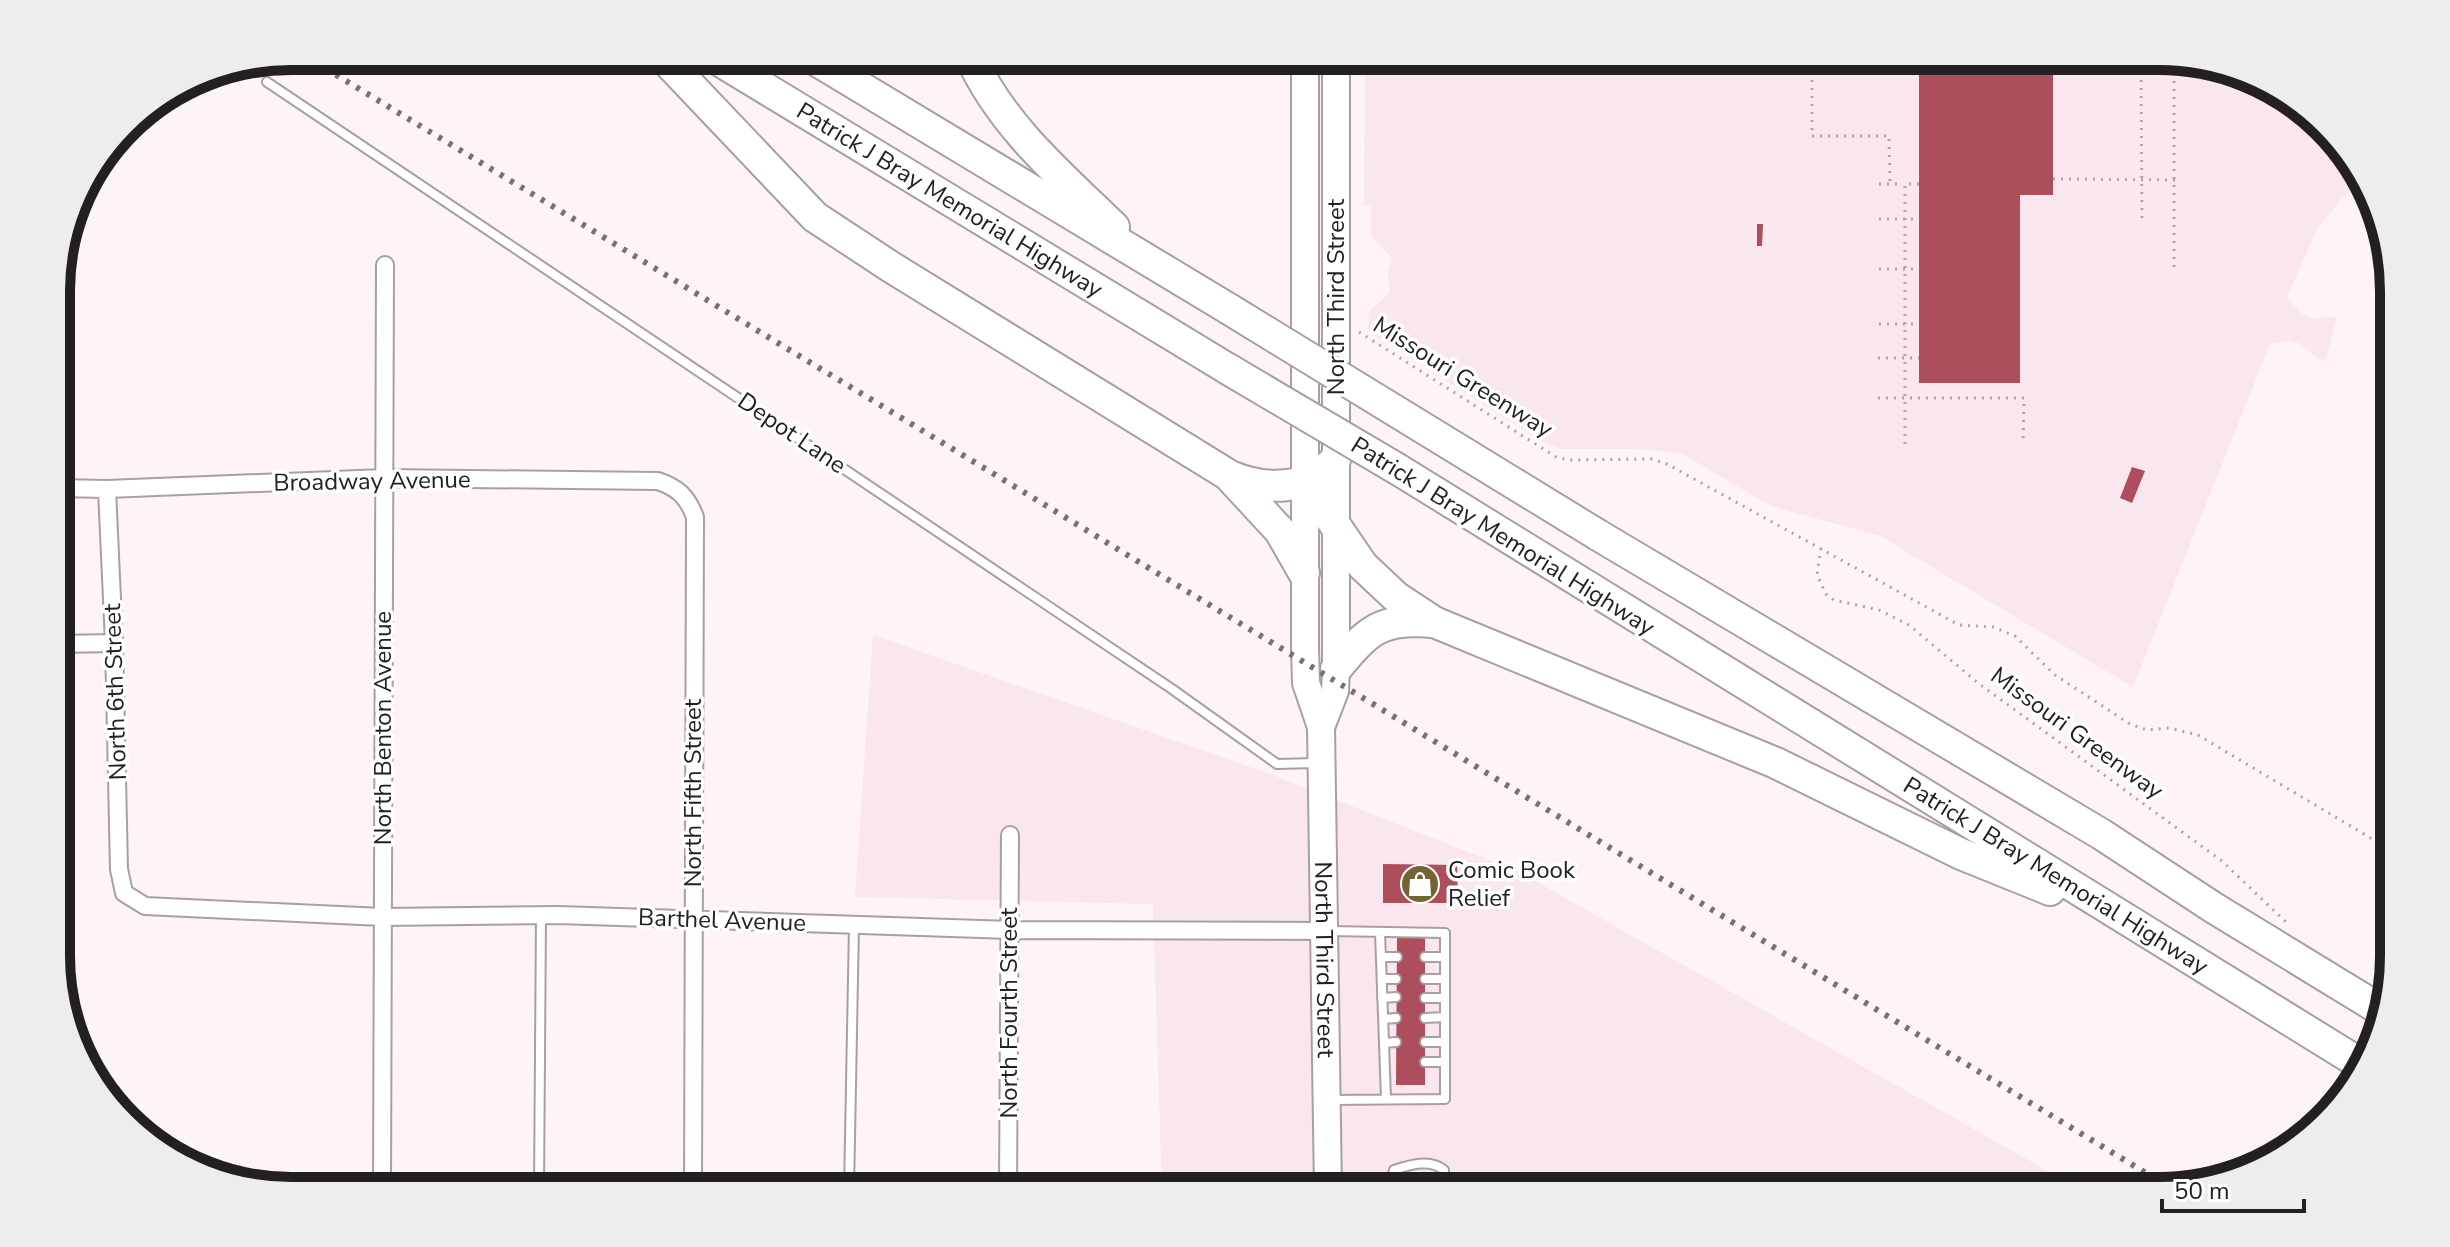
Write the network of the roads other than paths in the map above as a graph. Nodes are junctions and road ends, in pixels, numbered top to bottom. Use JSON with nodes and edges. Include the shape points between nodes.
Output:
{"nodes":[{"id":1,"x":675,"y":70,"type":"edge"},
{"id":2,"x":735,"y":70,"type":"edge"},
{"id":3,"x":832,"y":70,"type":"edge"},
{"id":4,"x":977,"y":70,"type":"edge"},
{"id":5,"x":1305,"y":70,"type":"edge"},
{"id":6,"x":1336,"y":70,"type":"edge"},
{"id":7,"x":267,"y":82,"type":"dead end"},
{"id":8,"x":385,"y":265,"type":"dead end"},
{"id":9,"x":1156,"y":267,"type":"junction"},
{"id":10,"x":1335,"y":460,"type":"junction"},
{"id":11,"x":1230,"y":476,"type":"junction"},
{"id":12,"x":383,"y":478,"type":"junction"},
{"id":13,"x":1305,"y":481,"type":"junction"},
{"id":14,"x":70,"y":488,"type":"edge"},
{"id":15,"x":107,"y":489,"type":"junction"},
{"id":16,"x":684,"y":494,"type":"joint"},
{"id":17,"x":1335,"y":527,"type":"junction"},
{"id":18,"x":1304,"y":573,"type":"junction"},
{"id":19,"x":1434,"y":622,"type":"junction"},
{"id":20,"x":114,"y":643,"type":"junction"},
{"id":21,"x":70,"y":644,"type":"edge"},
{"id":22,"x":1336,"y":669,"type":"junction"},
{"id":23,"x":1321,"y":727,"type":"junction"},
{"id":24,"x":1321,"y":763,"type":"junction"},
{"id":25,"x":1010,"y":835,"type":"dead end"},
{"id":26,"x":124,"y":893,"type":"joint"},
{"id":27,"x":541,"y":915,"type":"junction"},
{"id":28,"x":382,"y":917,"type":"junction"},
{"id":29,"x":693,"y":919,"type":"junction"},
{"id":30,"x":2126,"y":921,"type":"junction"},
{"id":31,"x":854,"y":925,"type":"junction"},
{"id":32,"x":1011,"y":930,"type":"junction"},
{"id":33,"x":1324,"y":931,"type":"junction"},
{"id":34,"x":1380,"y":932,"type":"junction"},
{"id":35,"x":1381,"y":957,"type":"junction"},
{"id":36,"x":1397,"y":957,"type":"dead end"},
{"id":37,"x":1425,"y":957,"type":"dead end"},
{"id":38,"x":1445,"y":957,"type":"junction"},
{"id":39,"x":1382,"y":979,"type":"junction"},
{"id":40,"x":1396,"y":979,"type":"dead end"},
{"id":41,"x":1425,"y":979,"type":"dead end"},
{"id":42,"x":1445,"y":979,"type":"junction"},
{"id":43,"x":1396,"y":997,"type":"dead end"},
{"id":44,"x":1382,"y":998,"type":"junction"},
{"id":45,"x":1425,"y":998,"type":"dead end"},
{"id":46,"x":1445,"y":998,"type":"junction"},
{"id":47,"x":2374,"y":1006,"type":"edge"},
{"id":48,"x":1445,"y":1017,"type":"junction"},
{"id":49,"x":1396,"y":1018,"type":"dead end"},
{"id":50,"x":1425,"y":1018,"type":"dead end"},
{"id":51,"x":1383,"y":1019,"type":"junction"},
{"id":52,"x":1396,"y":1042,"type":"dead end"},
{"id":53,"x":1425,"y":1042,"type":"dead end"},
{"id":54,"x":1445,"y":1042,"type":"junction"},
{"id":55,"x":1384,"y":1043,"type":"junction"},
{"id":56,"x":2354,"y":1060,"type":"edge"},
{"id":57,"x":1384,"y":1062,"type":"junction"},
{"id":58,"x":1396,"y":1062,"type":"dead end"},
{"id":59,"x":1425,"y":1062,"type":"dead end"},
{"id":60,"x":1445,"y":1062,"type":"junction"},
{"id":61,"x":1386,"y":1099,"type":"junction"},
{"id":62,"x":1329,"y":1100,"type":"junction"},
{"id":63,"x":382,"y":1177,"type":"edge"},
{"id":64,"x":539,"y":1177,"type":"edge"},
{"id":65,"x":693,"y":1177,"type":"edge"},
{"id":66,"x":849,"y":1177,"type":"edge"},
{"id":67,"x":1008,"y":1177,"type":"edge"},
{"id":68,"x":1328,"y":1177,"type":"edge"},
{"id":69,"x":1392,"y":1177,"type":"edge"},
{"id":70,"x":1444,"y":1177,"type":"edge"}],
"edges":[{"from":1,"to":11,"type":"highway","via":[[815,217]]},
{"from":2,"to":30,"type":"highway","name":"Patrick J Bray Memorial Highway","bridge":true,"via":[[1399,470]]},
{"from":3,"to":9,"type":"highway","name":"Patrick J Bray Memorial Highway"},
{"from":4,"to":9,"type":"highway","via":[[1028,145]]},
{"from":5,"to":13,"type":"main road","name":"North Third Street"},
{"from":6,"to":10,"type":"main road","name":"North Third Street"},
{"from":7,"to":24,"type":"lane","name":"Depot Lane","via":[[1277,764]]},
{"from":8,"to":12,"type":"street","name":"North Benton Avenue"},
{"from":9,"to":47,"type":"highway","name":"Patrick J Bray Memorial Highway","bridge":true,"via":[[2101,834]]},
{"from":10,"to":13,"type":"highway"},
{"from":10,"to":17,"type":"main road","name":"North Third Street"},
{"from":11,"to":13,"type":"highway","via":[[1263,487]]},
{"from":11,"to":18,"type":"highway","via":[[1280,531]]},
{"from":12,"to":15,"type":"street","name":"Broadway Avenue"},
{"from":12,"to":16,"type":"street","name":"Broadway Avenue","via":[[658,481]]},
{"from":12,"to":28,"type":"street","name":"North Benton Avenue"},
{"from":13,"to":17,"type":"highway"},
{"from":13,"to":18,"type":"main road","name":"North Third Street"},
{"from":14,"to":15,"type":"street","name":"Broadway Avenue"},
{"from":15,"to":20,"type":"street","name":"North 6th Street"},
{"from":16,"to":29,"type":"street","name":"North Fifth Street","via":[[695,517]]},
{"from":17,"to":19,"type":"highway","via":[[1378,581]]},
{"from":17,"to":22,"type":"main road","name":"North Third Street"},
{"from":18,"to":23,"type":"main road","name":"North Third Street","via":[[1306,683]]},
{"from":19,"to":22,"type":"highway","via":[[1382,626]]},
{"from":19,"to":30,"type":"highway","via":[[1776,763],[1961,854]]},
{"from":20,"to":21,"type":"street"},
{"from":20,"to":26,"type":"street","name":"North 6th Street","via":[[119,869]]},
{"from":22,"to":23,"type":"main road","name":"North Third Street","via":[[1335,691]]},
{"from":23,"to":24,"type":"main road","name":"North Third Street"},
{"from":24,"to":33,"type":"main road","name":"North Third Street"},
{"from":25,"to":32,"type":"street","name":"North Fourth Street"},
{"from":26,"to":28,"type":"street","name":"Barthel Avenue","via":[[145,906]]},
{"from":27,"to":28,"type":"street","name":"Barthel Avenue"},
{"from":27,"to":29,"type":"street","name":"Barthel Avenue"},
{"from":27,"to":64,"type":"lane"},
{"from":28,"to":63,"type":"street","name":"North Benton Avenue"},
{"from":29,"to":31,"type":"street","name":"Barthel Avenue"},
{"from":29,"to":65,"type":"street","name":"North Fifth Street"},
{"from":30,"to":56,"type":"highway","name":"Patrick J Bray Memorial Highway"},
{"from":31,"to":32,"type":"street","name":"Barthel Avenue"},
{"from":31,"to":66,"type":"lane"},
{"from":32,"to":33,"type":"street","name":"Barthel Avenue"},
{"from":32,"to":67,"type":"street","name":"North Fourth Street"},
{"from":33,"to":34,"type":"lane"},
{"from":33,"to":62,"type":"main road","name":"North Third Street"},
{"from":34,"to":35,"type":"lane"},
{"from":34,"to":38,"type":"lane","via":[[1445,933]]},
{"from":35,"to":36,"type":"lane"},
{"from":35,"to":39,"type":"lane"},
{"from":37,"to":38,"type":"lane"},
{"from":38,"to":42,"type":"lane"},
{"from":39,"to":40,"type":"lane"},
{"from":39,"to":44,"type":"lane"},
{"from":41,"to":42,"type":"lane"},
{"from":42,"to":46,"type":"lane"},
{"from":43,"to":44,"type":"lane"},
{"from":44,"to":51,"type":"lane"},
{"from":45,"to":46,"type":"lane"},
{"from":46,"to":48,"type":"lane"},
{"from":48,"to":50,"type":"lane"},
{"from":48,"to":54,"type":"lane"},
{"from":49,"to":51,"type":"lane"},
{"from":51,"to":55,"type":"lane"},
{"from":52,"to":55,"type":"lane"},
{"from":53,"to":54,"type":"lane"},
{"from":54,"to":60,"type":"lane"},
{"from":55,"to":57,"type":"lane"},
{"from":57,"to":58,"type":"lane"},
{"from":57,"to":61,"type":"lane"},
{"from":59,"to":60,"type":"lane"},
{"from":60,"to":61,"type":"lane","via":[[1445,1099]]},
{"from":61,"to":62,"type":"lane"},
{"from":62,"to":68,"type":"main road","name":"North Third Street"},
{"from":69,"to":70,"type":"lane","via":[[1394,1170],[1414,1164],[1439,1165]]}]}
